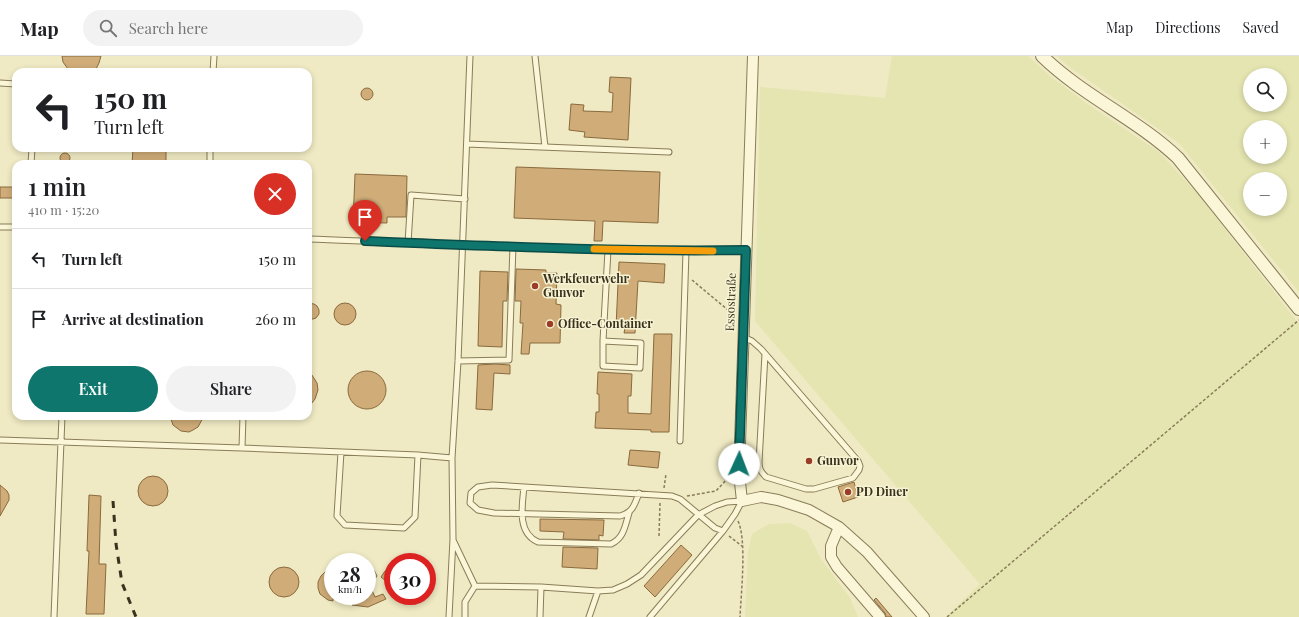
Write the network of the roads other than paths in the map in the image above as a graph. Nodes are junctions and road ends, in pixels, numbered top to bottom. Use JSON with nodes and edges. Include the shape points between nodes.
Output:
{"nodes":[{"id":1,"x":214,"y":56,"type":"edge"},
{"id":2,"x":470,"y":56,"type":"edge"},
{"id":3,"x":535,"y":56,"type":"edge"},
{"id":4,"x":753,"y":56,"type":"edge"},
{"id":5,"x":1042,"y":56,"type":"edge"},
{"id":6,"x":214,"y":68,"type":"edge"},
{"id":7,"x":0,"y":83,"type":"edge"},
{"id":8,"x":12,"y":84,"type":"edge"},
{"id":9,"x":467,"y":144,"type":"junction"},
{"id":10,"x":545,"y":147,"type":"junction"},
{"id":11,"x":669,"y":152,"type":"dead end"},
{"id":12,"x":465,"y":199,"type":"junction"},
{"id":13,"x":0,"y":227,"type":"edge"},
{"id":14,"x":12,"y":228,"type":"edge"},
{"id":15,"x":312,"y":239,"type":"edge"},
{"id":16,"x":408,"y":243,"type":"junction"},
{"id":17,"x":463,"y":245,"type":"junction"},
{"id":18,"x":513,"y":246,"type":"junction"},
{"id":19,"x":608,"y":250,"type":"junction"},
{"id":20,"x":746,"y":250,"type":"junction"},
{"id":21,"x":686,"y":251,"type":"junction"},
{"id":22,"x":1299,"y":309,"type":"edge"},
{"id":23,"x":743,"y":337,"type":"junction"},
{"id":24,"x":603,"y":341,"type":"junction"},
{"id":25,"x":765,"y":354,"type":"junction"},
{"id":26,"x":458,"y":361,"type":"junction"},
{"id":27,"x":62,"y":420,"type":"edge"},
{"id":28,"x":243,"y":420,"type":"edge"},
{"id":29,"x":0,"y":440,"type":"edge"},
{"id":30,"x":680,"y":441,"type":"dead end"},
{"id":31,"x":61,"y":443,"type":"junction"},
{"id":32,"x":242,"y":448,"type":"junction"},
{"id":33,"x":341,"y":452,"type":"junction"},
{"id":34,"x":418,"y":455,"type":"junction"},
{"id":35,"x":452,"y":458,"type":"junction"},
{"id":36,"x":524,"y":487,"type":"junction"},
{"id":37,"x":640,"y":493,"type":"junction"},
{"id":38,"x":742,"y":501,"type":"junction"},
{"id":39,"x":629,"y":513,"type":"junction"},
{"id":40,"x":521,"y":514,"type":"junction"},
{"id":41,"x":698,"y":515,"type":"junction"},
{"id":42,"x":840,"y":527,"type":"junction"},
{"id":43,"x":723,"y":531,"type":"junction"},
{"id":44,"x":453,"y":539,"type":"junction"},
{"id":45,"x":475,"y":586,"type":"junction"},
{"id":46,"x":541,"y":587,"type":"junction"},
{"id":47,"x":598,"y":591,"type":"junction"},
{"id":48,"x":54,"y":617,"type":"edge"},
{"id":49,"x":449,"y":617,"type":"edge"},
{"id":50,"x":465,"y":617,"type":"edge"},
{"id":51,"x":540,"y":617,"type":"edge"},
{"id":52,"x":589,"y":617,"type":"edge"},
{"id":53,"x":650,"y":617,"type":"edge"},
{"id":54,"x":880,"y":617,"type":"edge"},
{"id":55,"x":924,"y":617,"type":"edge"}],
"edges":[{"from":1,"to":6,"type":"lane"},
{"from":2,"to":9,"type":"lane"},
{"from":3,"to":10,"type":"lane"},
{"from":4,"to":20,"type":"street","name":"Essostraße"},
{"from":5,"to":22,"type":"street","via":[[1070,80],[1165,145]]},
{"from":7,"to":8,"type":"lane"},
{"from":9,"to":10,"type":"lane"},
{"from":9,"to":12,"type":"lane"},
{"from":10,"to":11,"type":"lane"},
{"from":12,"to":16,"type":"lane","via":[[411,195]]},
{"from":12,"to":17,"type":"lane"},
{"from":13,"to":14,"type":"lane"},
{"from":15,"to":16,"type":"lane"},
{"from":16,"to":17,"type":"lane"},
{"from":17,"to":18,"type":"lane"},
{"from":17,"to":26,"type":"lane"},
{"from":18,"to":19,"type":"lane"},
{"from":18,"to":26,"type":"lane","via":[[509,360]]},
{"from":19,"to":21,"type":"lane"},
{"from":19,"to":24,"type":"lane"},
{"from":20,"to":21,"type":"lane"},
{"from":20,"to":23,"type":"street","name":"Essostraße"},
{"from":21,"to":30,"type":"lane"},
{"from":23,"to":25,"type":"lane","via":[[752,341]]},
{"from":23,"to":38,"type":"street","name":"Essostraße","via":[[739,454]]},
{"from":24,"to":24,"type":"lane","via":[[603,366],[640,368],[641,343]]},
{"from":25,"to":25,"type":"lane","via":[[759,462],[762,473],[766,477],[806,489],[853,478],[859,470],[858,461]]},
{"from":26,"to":35,"type":"lane"},
{"from":27,"to":31,"type":"lane"},
{"from":28,"to":32,"type":"lane"},
{"from":29,"to":31,"type":"lane"},
{"from":31,"to":32,"type":"lane"},
{"from":31,"to":48,"type":"lane"},
{"from":32,"to":33,"type":"lane"},
{"from":33,"to":34,"type":"lane"},
{"from":33,"to":34,"type":"lane","via":[[337,516],[345,525],[404,528],[415,517]]},
{"from":34,"to":35,"type":"lane"},
{"from":35,"to":44,"type":"lane"},
{"from":36,"to":37,"type":"lane"},
{"from":36,"to":40,"type":"lane"},
{"from":36,"to":40,"type":"lane","via":[[492,485],[478,487],[471,493],[470,502],[478,510]]},
{"from":37,"to":39,"type":"lane"},
{"from":37,"to":41,"type":"lane","via":[[680,499]]},
{"from":38,"to":41,"type":"lane","via":[[727,502]]},
{"from":38,"to":42,"type":"street","via":[[761,497],[778,500],[809,510]]},
{"from":38,"to":43,"type":"lane"},
{"from":39,"to":40,"type":"lane","via":[[620,516]]},
{"from":39,"to":40,"type":"lane","via":[[622,535],[618,541],[611,544],[538,542],[531,539],[526,532]]},
{"from":41,"to":43,"type":"lane"},
{"from":41,"to":47,"type":"lane","via":[[641,575],[613,590]]},
{"from":42,"to":54,"type":"street","via":[[830,549],[831,557]]},
{"from":42,"to":55,"type":"street","via":[[868,552]]},
{"from":43,"to":53,"type":"lane"},
{"from":44,"to":45,"type":"lane"},
{"from":44,"to":49,"type":"lane"},
{"from":45,"to":46,"type":"lane"},
{"from":45,"to":50,"type":"lane","via":[[465,602]]},
{"from":46,"to":47,"type":"lane"},
{"from":46,"to":51,"type":"lane"},
{"from":47,"to":52,"type":"lane"}]}
